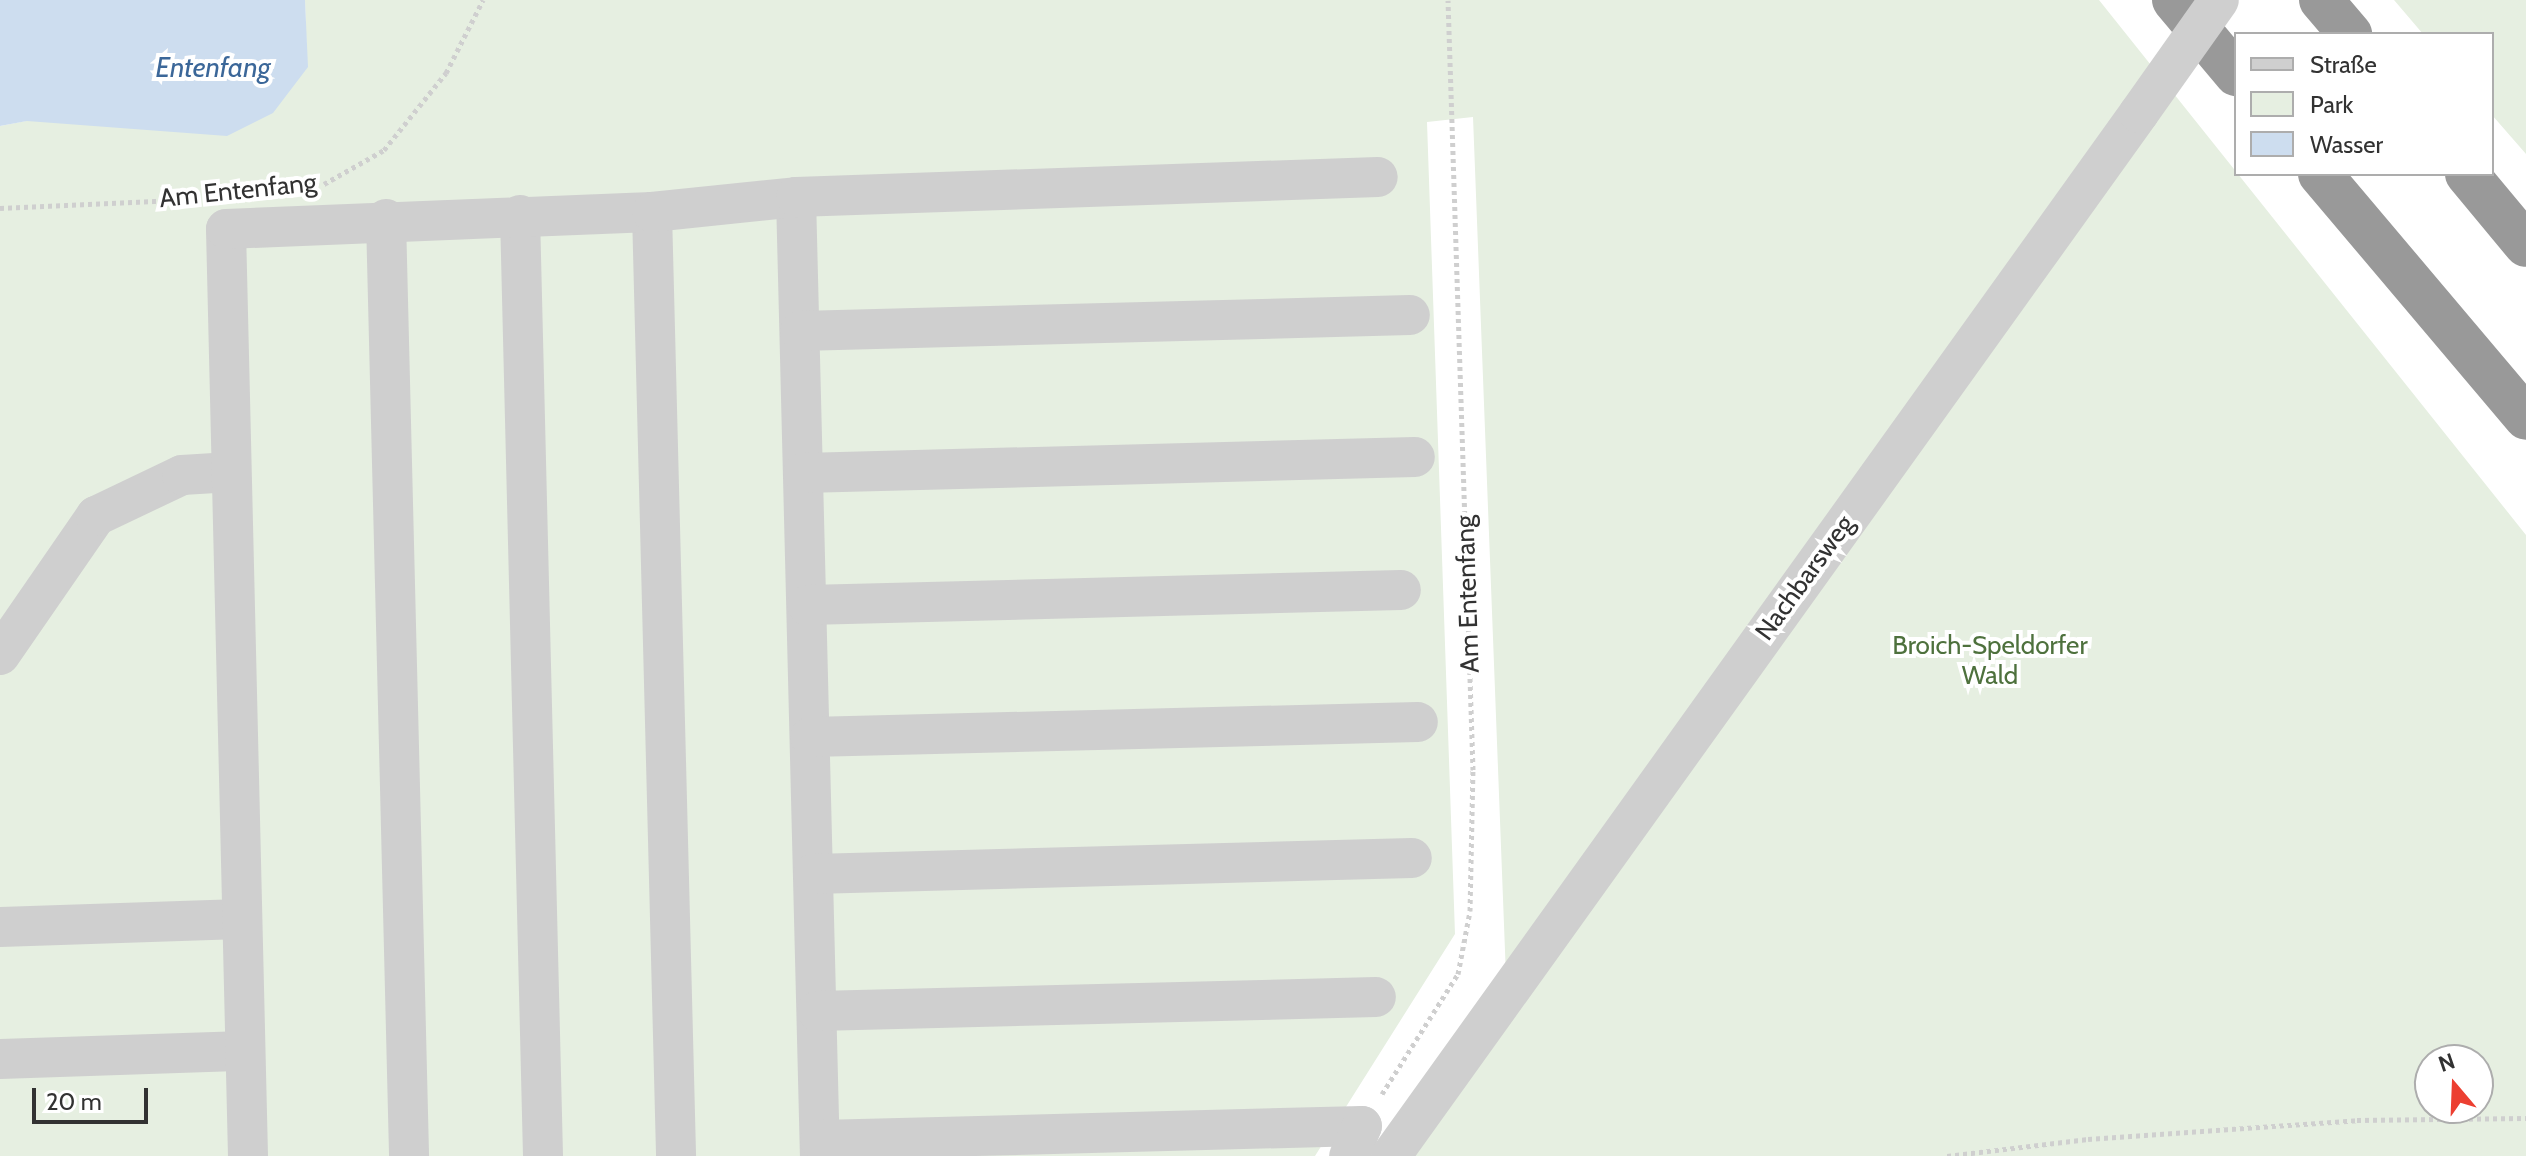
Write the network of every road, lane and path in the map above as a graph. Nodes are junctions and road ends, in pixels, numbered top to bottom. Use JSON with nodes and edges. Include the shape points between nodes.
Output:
{"nodes":[{"id":1,"x":483,"y":0,"type":"edge"},
{"id":2,"x":1448,"y":0,"type":"edge"},
{"id":3,"x":2174,"y":0,"type":"edge"},
{"id":4,"x":2219,"y":0,"type":"edge"},
{"id":5,"x":2321,"y":0,"type":"edge"},
{"id":6,"x":2348,"y":32,"type":"edge"},
{"id":7,"x":2234,"y":72,"type":"edge"},
{"id":8,"x":2322,"y":176,"type":"edge"},
{"id":9,"x":2469,"y":176,"type":"edge"},
{"id":10,"x":1378,"y":177,"type":"dead end"},
{"id":11,"x":308,"y":187,"type":"dead end"},
{"id":12,"x":796,"y":197,"type":"junction"},
{"id":13,"x":209,"y":199,"type":"dead end"},
{"id":14,"x":0,"y":208,"type":"edge"},
{"id":15,"x":652,"y":212,"type":"junction"},
{"id":16,"x":520,"y":215,"type":"junction"},
{"id":17,"x":386,"y":219,"type":"junction"},
{"id":18,"x":2526,"y":245,"type":"edge"},
{"id":19,"x":1410,"y":315,"type":"dead end"},
{"id":20,"x":800,"y":331,"type":"junction"},
{"id":21,"x":2526,"y":418,"type":"edge"},
{"id":22,"x":1415,"y":457,"type":"dead end"},
{"id":23,"x":231,"y":472,"type":"junction"},
{"id":24,"x":803,"y":473,"type":"junction"},
{"id":25,"x":1401,"y":590,"type":"dead end"},
{"id":26,"x":807,"y":605,"type":"junction"},
{"id":27,"x":0,"y":655,"type":"edge"},
{"id":28,"x":1418,"y":722,"type":"dead end"},
{"id":29,"x":810,"y":737,"type":"junction"},
{"id":30,"x":1412,"y":858,"type":"dead end"},
{"id":31,"x":813,"y":874,"type":"junction"},
{"id":32,"x":241,"y":919,"type":"junction"},
{"id":33,"x":0,"y":927,"type":"edge"},
{"id":34,"x":1376,"y":997,"type":"dead end"},
{"id":35,"x":817,"y":1011,"type":"junction"},
{"id":36,"x":245,"y":1051,"type":"junction"},
{"id":37,"x":0,"y":1059,"type":"edge"},
{"id":38,"x":2526,"y":1118,"type":"edge"},
{"id":39,"x":1356,"y":1141,"type":"edge"},
{"id":40,"x":820,"y":1148,"type":"edge"},
{"id":41,"x":248,"y":1156,"type":"edge"},
{"id":42,"x":409,"y":1156,"type":"edge"},
{"id":43,"x":543,"y":1156,"type":"edge"},
{"id":44,"x":676,"y":1156,"type":"edge"},
{"id":45,"x":1391,"y":1156,"type":"edge"},
{"id":46,"x":1947,"y":1156,"type":"edge"}],
"edges":[{"from":1,"to":11,"type":"path","name":"Am Entenfang","via":[[446,73],[384,150],[322,185]]},
{"from":2,"to":39,"type":"path","name":"Am Entenfang","via":[[1473,770],[1470,911],[1458,974]]},
{"from":3,"to":7,"type":"highway"},
{"from":4,"to":45,"type":"lane","name":"Nachbarsweg","bridge":true},
{"from":5,"to":6,"type":"highway"},
{"from":8,"to":21,"type":"highway"},
{"from":9,"to":18,"type":"highway"},
{"from":10,"to":12,"type":"lane"},
{"from":12,"to":15,"type":"lane"},
{"from":12,"to":20,"type":"lane"},
{"from":13,"to":14,"type":"path","name":"Am Entenfang"},
{"from":15,"to":16,"type":"lane"},
{"from":15,"to":44,"type":"lane"},
{"from":16,"to":17,"type":"lane"},
{"from":16,"to":43,"type":"lane"},
{"from":17,"to":23,"type":"lane","via":[[226,229]]},
{"from":17,"to":42,"type":"lane"},
{"from":19,"to":20,"type":"lane"},
{"from":20,"to":24,"type":"lane"},
{"from":22,"to":24,"type":"lane"},
{"from":23,"to":27,"type":"lane","via":[[182,475],[96,516]]},
{"from":23,"to":32,"type":"lane"},
{"from":24,"to":26,"type":"lane"},
{"from":25,"to":26,"type":"lane"},
{"from":26,"to":29,"type":"lane"},
{"from":28,"to":29,"type":"lane"},
{"from":29,"to":31,"type":"lane"},
{"from":30,"to":31,"type":"lane"},
{"from":31,"to":35,"type":"lane"},
{"from":32,"to":33,"type":"lane"},
{"from":32,"to":36,"type":"lane"},
{"from":34,"to":35,"type":"lane"},
{"from":35,"to":40,"type":"lane"},
{"from":36,"to":37,"type":"lane"},
{"from":36,"to":41,"type":"lane"},
{"from":38,"to":46,"type":"path","via":[[2357,1120],[2088,1139]]},
{"from":39,"to":40,"type":"lane"}]}
